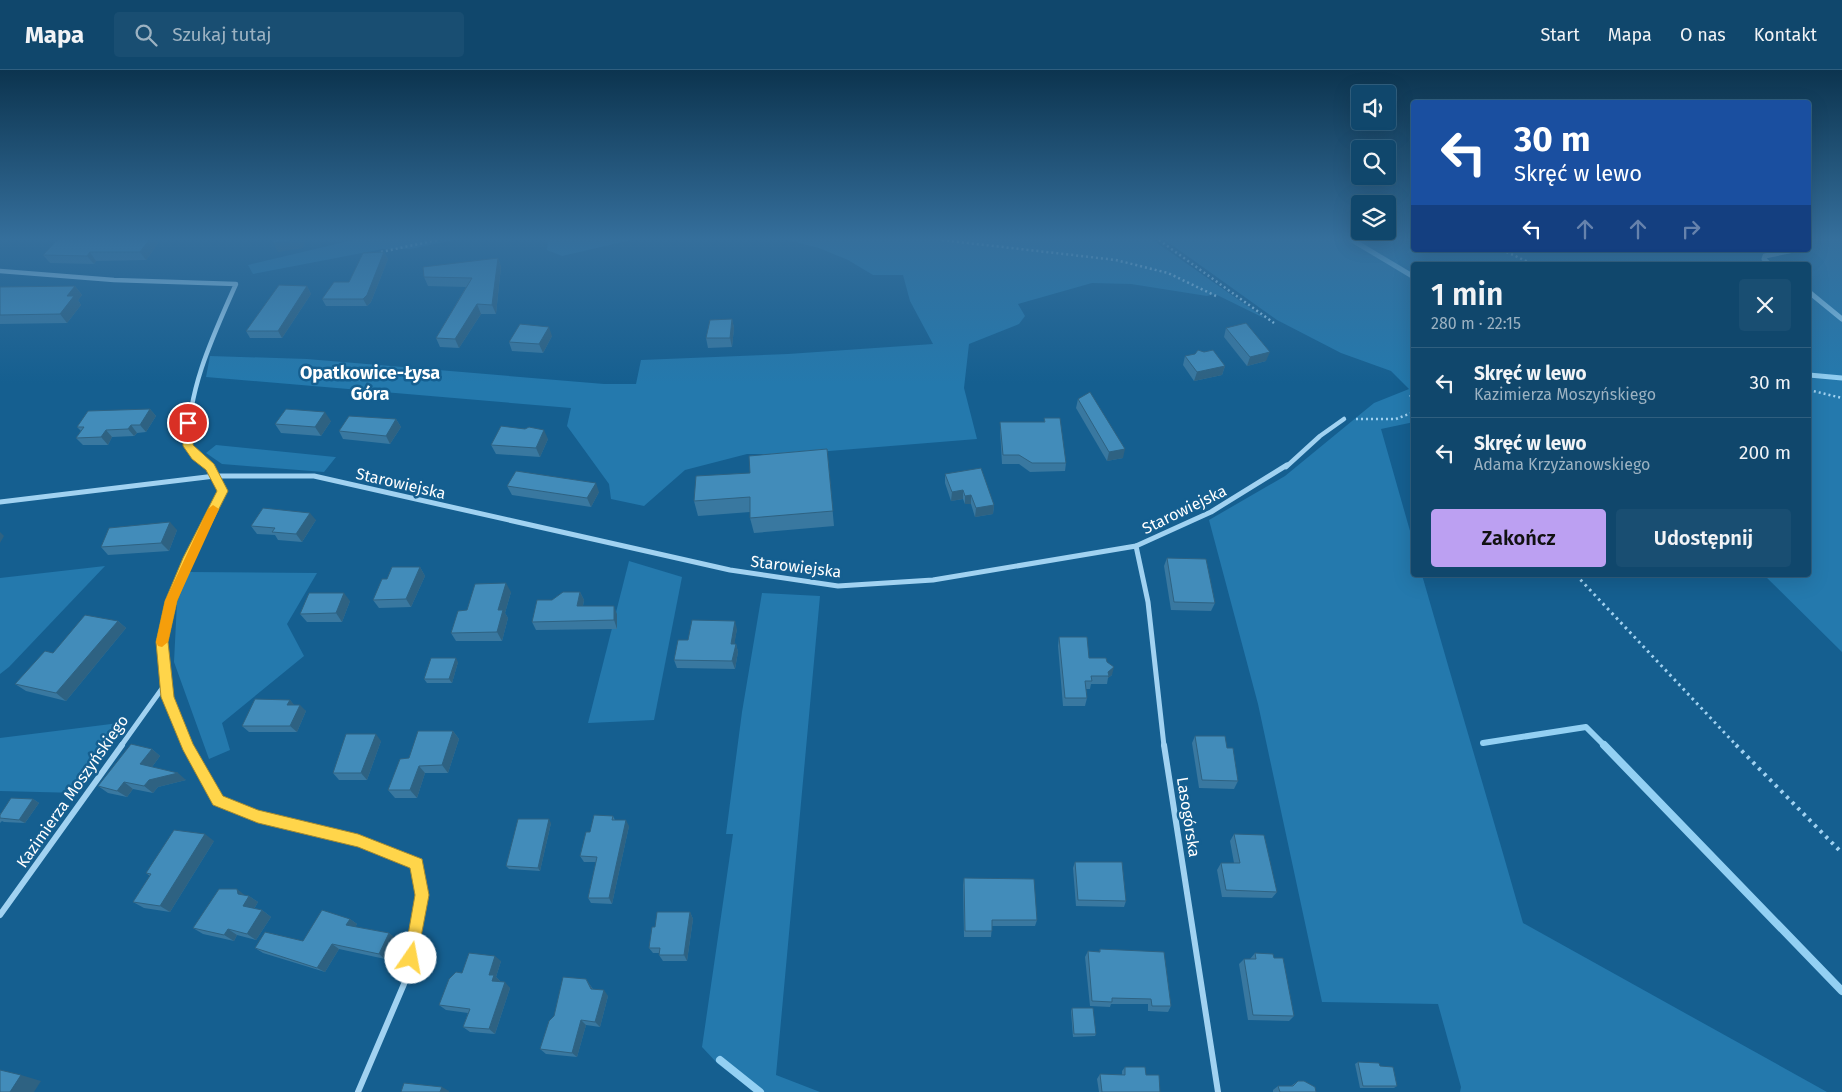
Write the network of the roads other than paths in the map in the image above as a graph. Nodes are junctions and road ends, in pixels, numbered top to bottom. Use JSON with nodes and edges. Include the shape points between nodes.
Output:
{"nodes":[{"id":1,"x":234,"y":288,"type":"edge"},
{"id":2,"x":1344,"y":419,"type":"road end"},
{"id":3,"x":215,"y":476,"type":"junction"},
{"id":4,"x":0,"y":502,"type":"edge"},
{"id":5,"x":1136,"y":546,"type":"junction"},
{"id":6,"x":166,"y":682,"type":"junction"},
{"id":7,"x":0,"y":915,"type":"edge"},
{"id":8,"x":358,"y":1092,"type":"edge"},
{"id":9,"x":1218,"y":1092,"type":"edge"}],
"edges":[{"from":1,"to":3,"type":"street","via":[[202,361],[188,423],[188,446]]},
{"from":2,"to":5,"type":"street","name":"Starowiejska","via":[[1284,468],[1242,495]]},
{"from":3,"to":4,"type":"street","name":"Starowiejska"},
{"from":3,"to":5,"type":"street","name":"Starowiejska","via":[[314,476],[730,570],[838,586],[933,580]]},
{"from":3,"to":6,"type":"street","via":[[222,491],[171,601],[162,642]]},
{"from":5,"to":9,"type":"street","name":"Lasogórska","via":[[1148,602],[1162,732]]},
{"from":6,"to":7,"type":"street","name":"Kazimierza Moszyńskiego"},
{"from":6,"to":8,"type":"street","via":[[168,697],[188,746],[218,800],[258,816],[344,836],[417,864],[422,895],[407,977]]}]}
